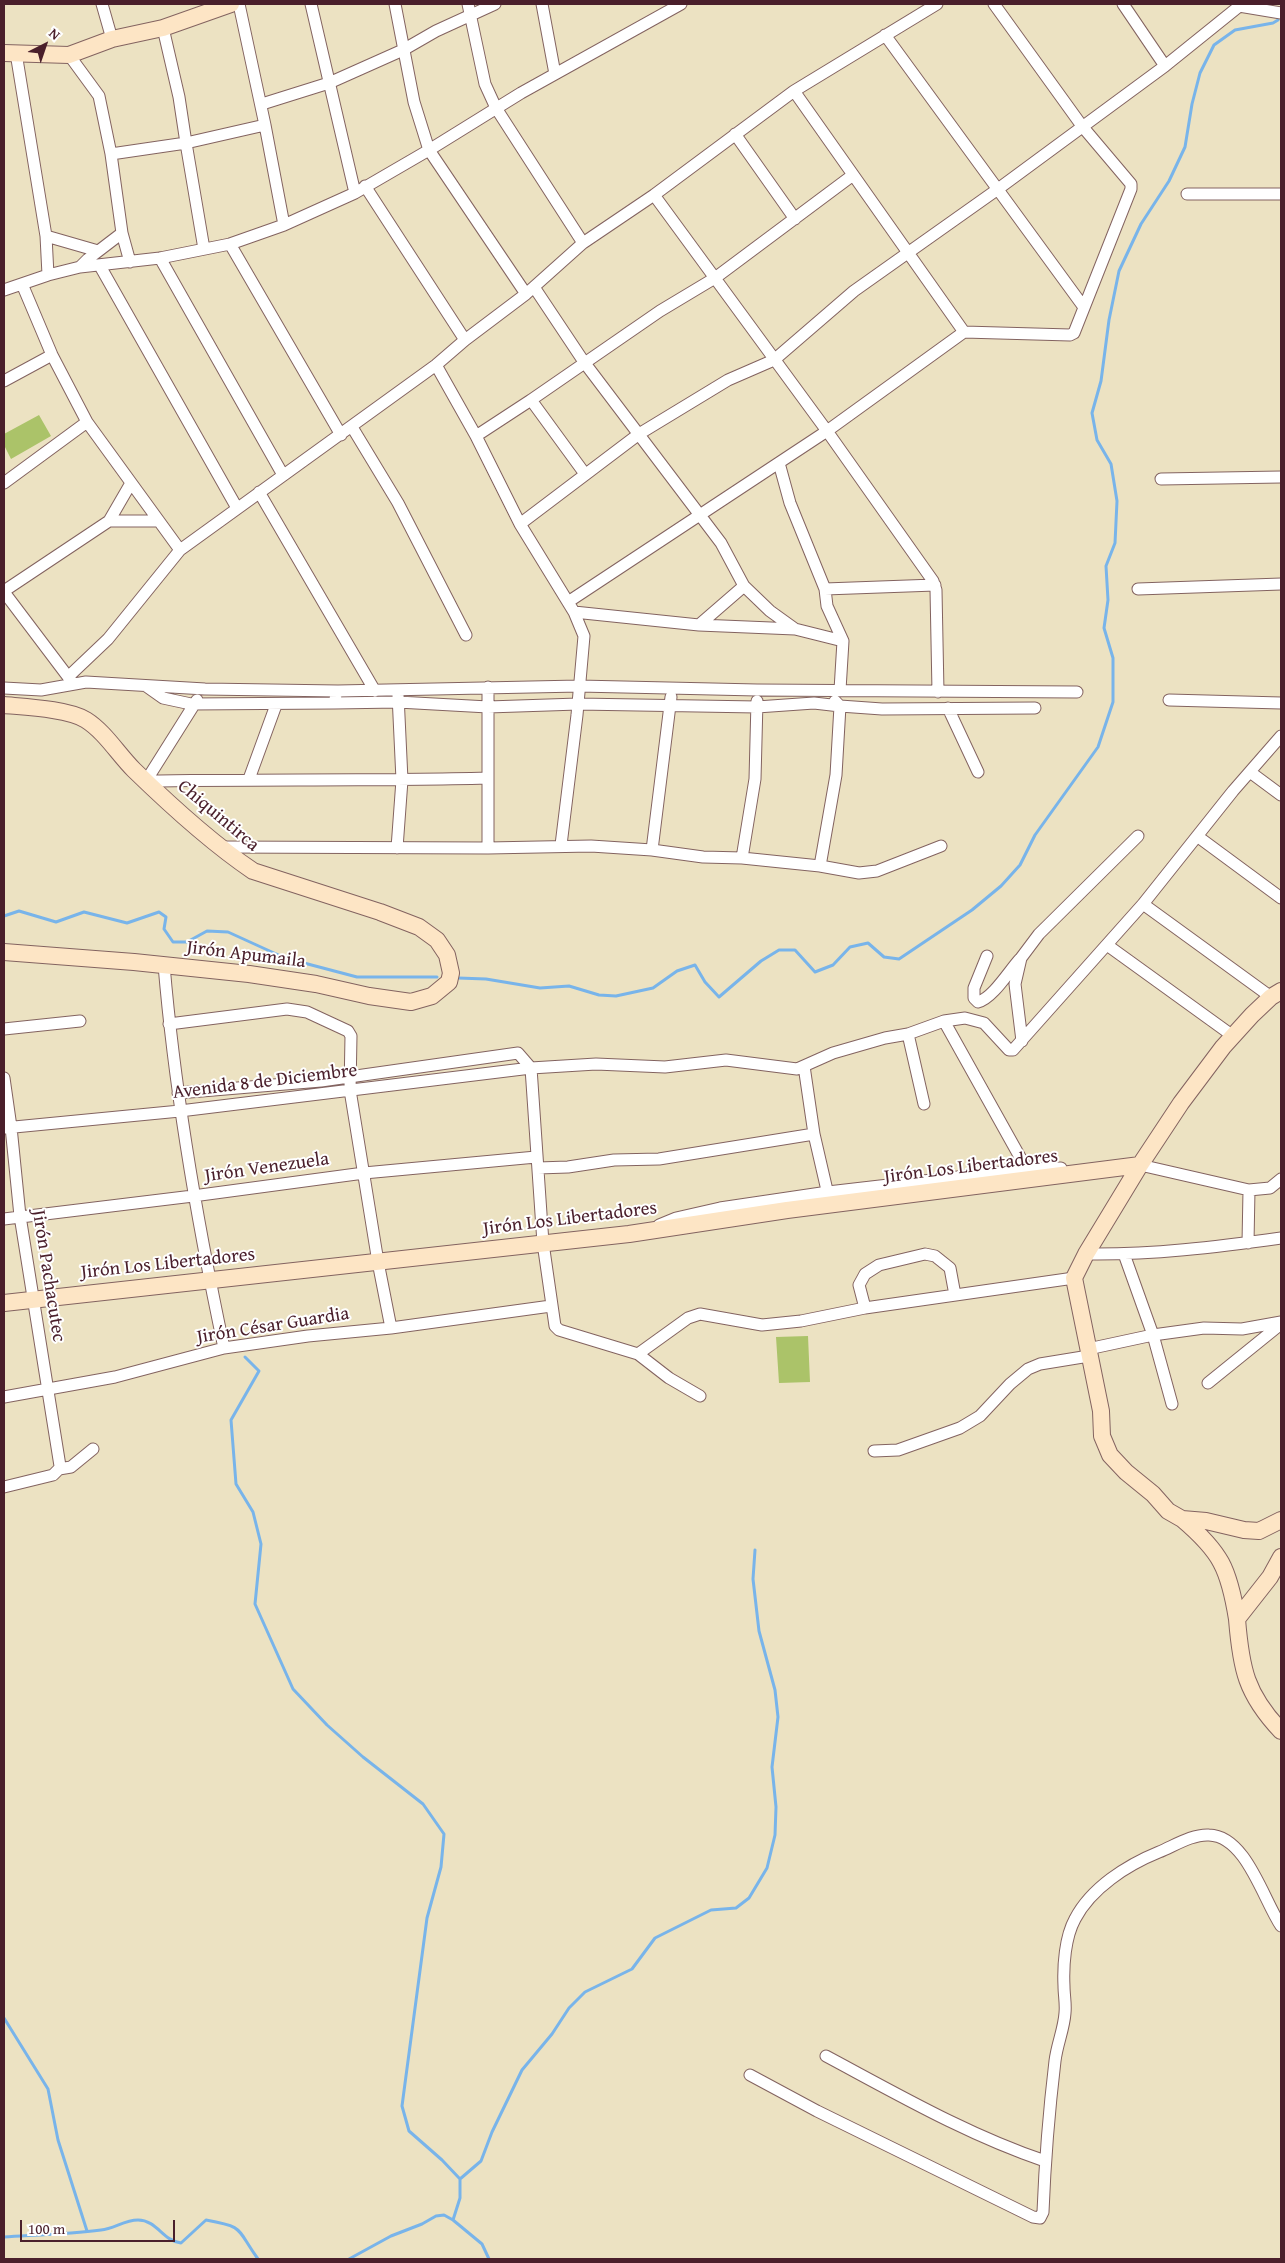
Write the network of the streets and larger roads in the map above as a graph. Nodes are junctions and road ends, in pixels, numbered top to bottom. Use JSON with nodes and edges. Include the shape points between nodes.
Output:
{"nodes":[{"id":1,"x":102,"y":4,"type":"edge"},
{"id":2,"x":231,"y":4,"type":"edge"},
{"id":3,"x":239,"y":4,"type":"edge"},
{"id":4,"x":311,"y":4,"type":"edge"},
{"id":5,"x":395,"y":4,"type":"edge"},
{"id":6,"x":468,"y":4,"type":"edge"},
{"id":7,"x":495,"y":4,"type":"edge"},
{"id":8,"x":542,"y":4,"type":"edge"},
{"id":9,"x":681,"y":4,"type":"edge"},
{"id":10,"x":937,"y":4,"type":"edge"},
{"id":11,"x":994,"y":4,"type":"edge"},
{"id":12,"x":1123,"y":4,"type":"edge"},
{"id":13,"x":1240,"y":4,"type":"edge"},
{"id":14,"x":1281,"y":13,"type":"edge"},
{"id":15,"x":471,"y":16,"type":"junction"},
{"id":16,"x":163,"y":28,"type":"junction"},
{"id":17,"x":885,"y":35,"type":"junction"},
{"id":18,"x":112,"y":40,"type":"junction"},
{"id":19,"x":403,"y":50,"type":"junction"},
{"id":20,"x":10,"y":53,"type":"edge"},
{"id":21,"x":69,"y":55,"type":"junction"},
{"id":22,"x":1165,"y":66,"type":"junction"},
{"id":23,"x":555,"y":74,"type":"junction"},
{"id":24,"x":329,"y":83,"type":"junction"},
{"id":25,"x":794,"y":91,"type":"junction"},
{"id":26,"x":262,"y":104,"type":"junction"},
{"id":27,"x":496,"y":108,"type":"junction"},
{"id":28,"x":265,"y":125,"type":"junction"},
{"id":29,"x":1082,"y":126,"type":"junction"},
{"id":30,"x":735,"y":134,"type":"junction"},
{"id":31,"x":186,"y":143,"type":"junction"},
{"id":32,"x":429,"y":150,"type":"junction"},
{"id":33,"x":111,"y":154,"type":"junction"},
{"id":34,"x":853,"y":175,"type":"junction"},
{"id":35,"x":365,"y":186,"type":"junction"},
{"id":36,"x":998,"y":189,"type":"junction"},
{"id":37,"x":355,"y":193,"type":"junction"},
{"id":38,"x":1187,"y":194,"type":"dead end"},
{"id":39,"x":1281,"y":194,"type":"edge"},
{"id":40,"x":654,"y":195,"type":"junction"},
{"id":41,"x":795,"y":219,"type":"junction"},
{"id":42,"x":284,"y":225,"type":"junction"},
{"id":43,"x":122,"y":233,"type":"junction"},
{"id":44,"x":46,"y":236,"type":"junction"},
{"id":45,"x":583,"y":243,"type":"junction"},
{"id":46,"x":230,"y":244,"type":"junction"},
{"id":47,"x":204,"y":249,"type":"junction"},
{"id":48,"x":98,"y":251,"type":"junction"},
{"id":49,"x":907,"y":252,"type":"junction"},
{"id":50,"x":160,"y":258,"type":"junction"},
{"id":51,"x":130,"y":262,"type":"junction"},
{"id":52,"x":100,"y":266,"type":"junction"},
{"id":53,"x":80,"y":267,"type":"junction"},
{"id":54,"x":48,"y":275,"type":"junction"},
{"id":55,"x":715,"y":278,"type":"junction"},
{"id":56,"x":22,"y":284,"type":"junction"},
{"id":57,"x":4,"y":290,"type":"edge"},
{"id":58,"x":530,"y":291,"type":"junction"},
{"id":59,"x":1083,"y":306,"type":"junction"},
{"id":60,"x":964,"y":332,"type":"junction"},
{"id":61,"x":465,"y":340,"type":"junction"},
{"id":62,"x":52,"y":355,"type":"junction"},
{"id":63,"x":774,"y":360,"type":"junction"},
{"id":64,"x":584,"y":362,"type":"junction"},
{"id":65,"x":436,"y":365,"type":"junction"},
{"id":66,"x":4,"y":381,"type":"edge"},
{"id":67,"x":531,"y":400,"type":"junction"},
{"id":68,"x":87,"y":422,"type":"junction"},
{"id":69,"x":352,"y":427,"type":"junction"},
{"id":70,"x":827,"y":431,"type":"junction"},
{"id":71,"x":639,"y":434,"type":"junction"},
{"id":72,"x":341,"y":435,"type":"junction"},
{"id":73,"x":476,"y":436,"type":"junction"},
{"id":74,"x":779,"y":463,"type":"junction"},
{"id":75,"x":585,"y":474,"type":"junction"},
{"id":76,"x":282,"y":475,"type":"junction"},
{"id":77,"x":1281,"y":477,"type":"edge"},
{"id":78,"x":1161,"y":479,"type":"dead end"},
{"id":79,"x":4,"y":483,"type":"edge"},
{"id":80,"x":131,"y":483,"type":"junction"},
{"id":81,"x":259,"y":492,"type":"junction"},
{"id":82,"x":236,"y":508,"type":"junction"},
{"id":83,"x":700,"y":514,"type":"junction"},
{"id":84,"x":108,"y":521,"type":"junction"},
{"id":85,"x":159,"y":521,"type":"junction"},
{"id":86,"x":520,"y":524,"type":"junction"},
{"id":87,"x":180,"y":550,"type":"junction"},
{"id":88,"x":1281,"y":584,"type":"edge"},
{"id":89,"x":935,"y":585,"type":"junction"},
{"id":90,"x":744,"y":586,"type":"junction"},
{"id":91,"x":1138,"y":589,"type":"dead end"},
{"id":92,"x":825,"y":590,"type":"junction"},
{"id":93,"x":4,"y":592,"type":"edge"},
{"id":94,"x":571,"y":607,"type":"junction"},
{"id":95,"x":699,"y":625,"type":"junction"},
{"id":96,"x":794,"y":629,"type":"junction"},
{"id":97,"x":466,"y":636,"type":"dead end"},
{"id":98,"x":843,"y":641,"type":"junction"},
{"id":99,"x":70,"y":680,"type":"junction"},
{"id":100,"x":146,"y":686,"type":"junction"},
{"id":101,"x":579,"y":686,"type":"junction"},
{"id":102,"x":4,"y":688,"type":"edge"},
{"id":103,"x":205,"y":688,"type":"junction"},
{"id":104,"x":488,"y":688,"type":"junction"},
{"id":105,"x":672,"y":688,"type":"junction"},
{"id":106,"x":757,"y":690,"type":"junction"},
{"id":107,"x":823,"y":690,"type":"junction"},
{"id":108,"x":840,"y":690,"type":"junction"},
{"id":109,"x":338,"y":691,"type":"junction"},
{"id":110,"x":375,"y":691,"type":"junction"},
{"id":111,"x":938,"y":692,"type":"junction"},
{"id":112,"x":1077,"y":692,"type":"dead end"},
{"id":113,"x":398,"y":696,"type":"junction"},
{"id":114,"x":1169,"y":700,"type":"dead end"},
{"id":115,"x":334,"y":703,"type":"junction"},
{"id":116,"x":1281,"y":703,"type":"edge"},
{"id":117,"x":194,"y":704,"type":"junction"},
{"id":118,"x":578,"y":704,"type":"junction"},
{"id":119,"x":670,"y":704,"type":"junction"},
{"id":120,"x":4,"y":705,"type":"edge"},
{"id":121,"x":276,"y":705,"type":"junction"},
{"id":122,"x":488,"y":706,"type":"junction"},
{"id":123,"x":840,"y":706,"type":"junction"},
{"id":124,"x":757,"y":707,"type":"junction"},
{"id":125,"x":948,"y":708,"type":"junction"},
{"id":126,"x":1035,"y":708,"type":"dead end"},
{"id":127,"x":1281,"y":736,"type":"edge"},
{"id":128,"x":978,"y":772,"type":"dead end"},
{"id":129,"x":1250,"y":772,"type":"junction"},
{"id":130,"x":488,"y":778,"type":"junction"},
{"id":131,"x":249,"y":779,"type":"junction"},
{"id":132,"x":402,"y":780,"type":"junction"},
{"id":133,"x":146,"y":781,"type":"junction"},
{"id":134,"x":1281,"y":795,"type":"edge"},
{"id":135,"x":1138,"y":836,"type":"dead end"},
{"id":136,"x":1197,"y":836,"type":"junction"},
{"id":137,"x":561,"y":845,"type":"junction"},
{"id":138,"x":940,"y":846,"type":"dead end"},
{"id":139,"x":219,"y":847,"type":"junction"},
{"id":140,"x":398,"y":848,"type":"junction"},
{"id":141,"x":488,"y":848,"type":"junction"},
{"id":142,"x":652,"y":850,"type":"junction"},
{"id":143,"x":742,"y":858,"type":"junction"},
{"id":144,"x":820,"y":866,"type":"junction"},
{"id":145,"x":1281,"y":898,"type":"edge"},
{"id":146,"x":1143,"y":904,"type":"junction"},
{"id":147,"x":1107,"y":946,"type":"junction"},
{"id":148,"x":4,"y":952,"type":"edge"},
{"id":149,"x":447,"y":955,"type":"joint"},
{"id":150,"x":987,"y":956,"type":"dead end"},
{"id":151,"x":1021,"y":958,"type":"junction"},
{"id":152,"x":164,"y":965,"type":"junction"},
{"id":153,"x":1276,"y":994,"type":"edge"},
{"id":154,"x":80,"y":1021,"type":"dead end"},
{"id":155,"x":944,"y":1021,"type":"junction"},
{"id":156,"x":169,"y":1024,"type":"junction"},
{"id":157,"x":4,"y":1029,"type":"edge"},
{"id":158,"x":908,"y":1034,"type":"junction"},
{"id":159,"x":1233,"y":1036,"type":"junction"},
{"id":160,"x":1022,"y":1041,"type":"junction"},
{"id":161,"x":804,"y":1066,"type":"junction"},
{"id":162,"x":531,"y":1068,"type":"junction"},
{"id":163,"x":350,"y":1076,"type":"junction"},
{"id":164,"x":4,"y":1078,"type":"edge"},
{"id":165,"x":350,"y":1090,"type":"junction"},
{"id":166,"x":178,"y":1094,"type":"junction"},
{"id":167,"x":924,"y":1104,"type":"dead end"},
{"id":168,"x":180,"y":1111,"type":"junction"},
{"id":169,"x":8,"y":1128,"type":"edge"},
{"id":170,"x":814,"y":1134,"type":"junction"},
{"id":171,"x":537,"y":1163,"type":"junction"},
{"id":172,"x":1140,"y":1165,"type":"junction"},
{"id":173,"x":364,"y":1173,"type":"junction"},
{"id":174,"x":1030,"y":1174,"type":"junction"},
{"id":175,"x":1281,"y":1179,"type":"edge"},
{"id":176,"x":1249,"y":1190,"type":"junction"},
{"id":177,"x":193,"y":1196,"type":"junction"},
{"id":178,"x":829,"y":1199,"type":"junction"},
{"id":179,"x":20,"y":1216,"type":"junction"},
{"id":180,"x":4,"y":1218,"type":"edge"},
{"id":181,"x":1281,"y":1238,"type":"edge"},
{"id":182,"x":1248,"y":1243,"type":"junction"},
{"id":183,"x":544,"y":1244,"type":"junction"},
{"id":184,"x":1086,"y":1254,"type":"junction"},
{"id":185,"x":1124,"y":1254,"type":"junction"},
{"id":186,"x":378,"y":1262,"type":"junction"},
{"id":187,"x":1074,"y":1278,"type":"junction"},
{"id":188,"x":209,"y":1279,"type":"junction"},
{"id":189,"x":956,"y":1295,"type":"junction"},
{"id":190,"x":33,"y":1299,"type":"junction"},
{"id":191,"x":4,"y":1303,"type":"edge"},
{"id":192,"x":551,"y":1306,"type":"junction"},
{"id":193,"x":865,"y":1308,"type":"junction"},
{"id":194,"x":1281,"y":1323,"type":"edge"},
{"id":195,"x":392,"y":1328,"type":"junction"},
{"id":196,"x":1153,"y":1335,"type":"junction"},
{"id":197,"x":224,"y":1348,"type":"junction"},
{"id":198,"x":1089,"y":1352,"type":"junction"},
{"id":199,"x":638,"y":1354,"type":"junction"},
{"id":200,"x":1208,"y":1383,"type":"dead end"},
{"id":201,"x":48,"y":1390,"type":"junction"},
{"id":202,"x":700,"y":1396,"type":"dead end"},
{"id":203,"x":4,"y":1397,"type":"edge"},
{"id":204,"x":1172,"y":1404,"type":"dead end"},
{"id":205,"x":93,"y":1449,"type":"dead end"},
{"id":206,"x":874,"y":1451,"type":"dead end"},
{"id":207,"x":56,"y":1472,"type":"junction"},
{"id":208,"x":4,"y":1487,"type":"edge"},
{"id":209,"x":1182,"y":1519,"type":"junction"},
{"id":210,"x":1281,"y":1520,"type":"edge"},
{"id":211,"x":1281,"y":1557,"type":"edge"},
{"id":212,"x":1237,"y":1619,"type":"junction"},
{"id":213,"x":1281,"y":1731,"type":"edge"},
{"id":214,"x":1281,"y":1926,"type":"edge"},
{"id":215,"x":826,"y":2056,"type":"dead end"},
{"id":216,"x":750,"y":2075,"type":"dead end"},
{"id":217,"x":1046,"y":2161,"type":"junction"}],
"edges":[{"from":1,"to":18,"type":"street"},
{"from":2,"to":16,"type":"street"},
{"from":3,"to":26,"type":"street"},
{"from":4,"to":24,"type":"street"},
{"from":5,"to":19,"type":"street"},
{"from":6,"to":15,"type":"street"},
{"from":7,"to":15,"type":"street"},
{"from":8,"to":23,"type":"street"},
{"from":9,"to":23,"type":"street"},
{"from":10,"to":17,"type":"street"},
{"from":11,"to":29,"type":"street"},
{"from":12,"to":22,"type":"street"},
{"from":13,"to":14,"type":"street"},
{"from":13,"to":22,"type":"street"},
{"from":15,"to":19,"type":"street"},
{"from":15,"to":27,"type":"street","via":[[485,84]]},
{"from":16,"to":18,"type":"street"},
{"from":16,"to":31,"type":"street"},
{"from":17,"to":25,"type":"street"},
{"from":17,"to":36,"type":"street"},
{"from":18,"to":21,"type":"street"},
{"from":19,"to":24,"type":"street"},
{"from":19,"to":32,"type":"street"},
{"from":20,"to":21,"type":"street"},
{"from":20,"to":44,"type":"street"},
{"from":21,"to":33,"type":"street","via":[[98,96]]},
{"from":22,"to":29,"type":"street"},
{"from":23,"to":27,"type":"street"},
{"from":24,"to":26,"type":"street"},
{"from":24,"to":37,"type":"street"},
{"from":25,"to":30,"type":"street"},
{"from":25,"to":34,"type":"street"},
{"from":26,"to":28,"type":"street"},
{"from":27,"to":32,"type":"street"},
{"from":27,"to":45,"type":"street"},
{"from":28,"to":31,"type":"street"},
{"from":28,"to":42,"type":"street"},
{"from":29,"to":36,"type":"street"},
{"from":29,"to":59,"type":"street","via":[[1131,184]]},
{"from":30,"to":40,"type":"street"},
{"from":30,"to":41,"type":"street"},
{"from":31,"to":33,"type":"street"},
{"from":31,"to":47,"type":"street"},
{"from":32,"to":35,"type":"street"},
{"from":32,"to":58,"type":"street"},
{"from":33,"to":43,"type":"street"},
{"from":34,"to":41,"type":"street"},
{"from":34,"to":49,"type":"street"},
{"from":35,"to":37,"type":"street"},
{"from":35,"to":61,"type":"street"},
{"from":36,"to":49,"type":"street"},
{"from":36,"to":59,"type":"street"},
{"from":37,"to":42,"type":"street"},
{"from":38,"to":39,"type":"street"},
{"from":40,"to":45,"type":"street"},
{"from":40,"to":55,"type":"street"},
{"from":41,"to":55,"type":"street"},
{"from":42,"to":46,"type":"street"},
{"from":43,"to":48,"type":"street"},
{"from":43,"to":51,"type":"street"},
{"from":44,"to":48,"type":"street"},
{"from":44,"to":54,"type":"street"},
{"from":45,"to":58,"type":"street"},
{"from":46,"to":47,"type":"street"},
{"from":46,"to":72,"type":"street"},
{"from":47,"to":50,"type":"street"},
{"from":48,"to":53,"type":"street"},
{"from":49,"to":60,"type":"street"},
{"from":49,"to":63,"type":"street","via":[[854,291]]},
{"from":50,"to":51,"type":"street"},
{"from":50,"to":76,"type":"street"},
{"from":51,"to":52,"type":"street"},
{"from":52,"to":53,"type":"street"},
{"from":52,"to":82,"type":"street"},
{"from":53,"to":54,"type":"street"},
{"from":54,"to":56,"type":"street"},
{"from":55,"to":63,"type":"street"},
{"from":55,"to":64,"type":"street"},
{"from":56,"to":57,"type":"street"},
{"from":56,"to":62,"type":"street"},
{"from":58,"to":61,"type":"street"},
{"from":58,"to":64,"type":"street"},
{"from":59,"to":60,"type":"street","via":[[1072,335]]},
{"from":60,"to":70,"type":"street"},
{"from":61,"to":65,"type":"street"},
{"from":62,"to":66,"type":"street"},
{"from":62,"to":68,"type":"street"},
{"from":63,"to":70,"type":"street"},
{"from":63,"to":71,"type":"street","via":[[728,380]]},
{"from":64,"to":67,"type":"street"},
{"from":64,"to":71,"type":"street"},
{"from":65,"to":69,"type":"street"},
{"from":65,"to":73,"type":"street"},
{"from":67,"to":73,"type":"street"},
{"from":67,"to":75,"type":"street"},
{"from":68,"to":79,"type":"street"},
{"from":68,"to":80,"type":"street"},
{"from":69,"to":72,"type":"street"},
{"from":69,"to":97,"type":"street","via":[[398,503]]},
{"from":70,"to":74,"type":"street"},
{"from":70,"to":89,"type":"street"},
{"from":71,"to":75,"type":"street"},
{"from":71,"to":83,"type":"street"},
{"from":72,"to":76,"type":"street"},
{"from":73,"to":86,"type":"street"},
{"from":74,"to":83,"type":"street"},
{"from":74,"to":92,"type":"street","via":[[790,503]]},
{"from":75,"to":86,"type":"street"},
{"from":76,"to":81,"type":"street"},
{"from":77,"to":78,"type":"street"},
{"from":80,"to":84,"type":"street"},
{"from":80,"to":85,"type":"street"},
{"from":81,"to":82,"type":"street"},
{"from":81,"to":110,"type":"street"},
{"from":82,"to":87,"type":"street"},
{"from":83,"to":90,"type":"street","via":[[722,543]]},
{"from":83,"to":94,"type":"street"},
{"from":84,"to":85,"type":"street"},
{"from":84,"to":93,"type":"street"},
{"from":85,"to":87,"type":"street"},
{"from":86,"to":94,"type":"street"},
{"from":87,"to":99,"type":"street","via":[[108,639]]},
{"from":88,"to":91,"type":"street"},
{"from":89,"to":92,"type":"street"},
{"from":89,"to":111,"type":"street"},
{"from":90,"to":95,"type":"street"},
{"from":90,"to":96,"type":"street"},
{"from":92,"to":98,"type":"street","via":[[827,606]]},
{"from":93,"to":99,"type":"street"},
{"from":94,"to":95,"type":"street"},
{"from":94,"to":101,"type":"street","via":[[584,636]]},
{"from":95,"to":96,"type":"street"},
{"from":96,"to":98,"type":"street"},
{"from":98,"to":108,"type":"street"},
{"from":99,"to":100,"type":"street"},
{"from":99,"to":102,"type":"street","via":[[41,690]]},
{"from":100,"to":103,"type":"street"},
{"from":100,"to":117,"type":"street","via":[[163,698]]},
{"from":101,"to":104,"type":"street"},
{"from":101,"to":105,"type":"street"},
{"from":101,"to":118,"type":"street"},
{"from":103,"to":109,"type":"street"},
{"from":103,"to":117,"type":"street"},
{"from":104,"to":113,"type":"street"},
{"from":104,"to":122,"type":"street"},
{"from":105,"to":106,"type":"street"},
{"from":105,"to":119,"type":"street"},
{"from":106,"to":107,"type":"street"},
{"from":106,"to":124,"type":"street"},
{"from":107,"to":108,"type":"street"},
{"from":107,"to":123,"type":"street"},
{"from":108,"to":111,"type":"street"},
{"from":109,"to":110,"type":"street"},
{"from":109,"to":115,"type":"street"},
{"from":110,"to":113,"type":"street"},
{"from":111,"to":112,"type":"street"},
{"from":113,"to":115,"type":"street"},
{"from":113,"to":122,"type":"street"},
{"from":113,"to":132,"type":"street"},
{"from":114,"to":116,"type":"street"},
{"from":115,"to":121,"type":"street"},
{"from":117,"to":121,"type":"street"},
{"from":117,"to":133,"type":"street"},
{"from":118,"to":119,"type":"street"},
{"from":118,"to":122,"type":"street"},
{"from":118,"to":137,"type":"street"},
{"from":119,"to":124,"type":"street"},
{"from":119,"to":142,"type":"street"},
{"from":120,"to":133,"type":"street","name":"Chiquintirca","via":[[62,712],[86,719]]},
{"from":121,"to":131,"type":"street"},
{"from":122,"to":130,"type":"street"},
{"from":123,"to":124,"type":"street","via":[[814,703]]},
{"from":123,"to":125,"type":"street"},
{"from":123,"to":144,"type":"street","via":[[836,775]]},
{"from":124,"to":143,"type":"street","via":[[755,778]]},
{"from":125,"to":126,"type":"street"},
{"from":125,"to":128,"type":"street"},
{"from":127,"to":129,"type":"street"},
{"from":129,"to":134,"type":"street"},
{"from":129,"to":136,"type":"street"},
{"from":130,"to":132,"type":"street"},
{"from":130,"to":141,"type":"street"},
{"from":131,"to":132,"type":"street"},
{"from":131,"to":133,"type":"street"},
{"from":132,"to":140,"type":"street"},
{"from":133,"to":139,"type":"street","name":"Chiquintirca"},
{"from":135,"to":151,"type":"street","via":[[1039,934]]},
{"from":136,"to":145,"type":"street"},
{"from":136,"to":146,"type":"street"},
{"from":137,"to":141,"type":"street"},
{"from":137,"to":142,"type":"street"},
{"from":138,"to":144,"type":"street","via":[[877,871],[859,873]]},
{"from":139,"to":140,"type":"street"},
{"from":139,"to":149,"type":"street","name":"Chiquintirca","via":[[253,871],[419,927],[437,940]]},
{"from":140,"to":141,"type":"street"},
{"from":142,"to":143,"type":"street"},
{"from":143,"to":144,"type":"street"},
{"from":146,"to":147,"type":"street"},
{"from":146,"to":153,"type":"street"},
{"from":147,"to":159,"type":"street"},
{"from":147,"to":160,"type":"street"},
{"from":148,"to":152,"type":"street","name":"Jirón Apumaila"},
{"from":149,"to":152,"type":"street","name":"Jirón Apumaila","via":[[451,973],[449,982],[432,996],[411,1002],[278,978]]},
{"from":150,"to":151,"type":"street","via":[[974,988],[974,998],[978,1002],[993,993]]},
{"from":151,"to":160,"type":"street","via":[[1015,984]]},
{"from":152,"to":156,"type":"street"},
{"from":153,"to":159,"type":"street"},
{"from":154,"to":157,"type":"street"},
{"from":155,"to":158,"type":"street"},
{"from":155,"to":160,"type":"street","via":[[965,1018],[984,1023],[1009,1050],[1018,1047]]},
{"from":155,"to":174,"type":"street"},
{"from":156,"to":163,"type":"street","via":[[287,1009],[307,1012],[348,1031]]},
{"from":156,"to":166,"type":"street"},
{"from":158,"to":161,"type":"street","via":[[833,1053]]},
{"from":158,"to":167,"type":"street"},
{"from":159,"to":172,"type":"street","via":[[1181,1103]]},
{"from":161,"to":162,"type":"street","name":"Avenida 8 de Diciembre","via":[[797,1069],[726,1060],[665,1067],[596,1064]]},
{"from":161,"to":170,"type":"street"},
{"from":162,"to":163,"type":"street","via":[[515,1052]]},
{"from":162,"to":165,"type":"street","name":"Avenida 8 de Diciembre"},
{"from":162,"to":171,"type":"street"},
{"from":163,"to":165,"type":"street"},
{"from":163,"to":166,"type":"street"},
{"from":164,"to":169,"type":"street","name":"Jirón Pachacutec"},
{"from":165,"to":168,"type":"street","name":"Avenida 8 de Diciembre"},
{"from":165,"to":173,"type":"street"},
{"from":166,"to":168,"type":"street"},
{"from":168,"to":169,"type":"street","name":"Avenida 8 de Diciembre"},
{"from":168,"to":177,"type":"street"},
{"from":169,"to":179,"type":"street","name":"Jirón Pachacutec"},
{"from":170,"to":171,"type":"street","name":"Jirón Venezuela","via":[[659,1159],[614,1160],[568,1167]]},
{"from":170,"to":178,"type":"street"},
{"from":171,"to":173,"type":"street","name":"Jirón Venezuela"},
{"from":171,"to":183,"type":"street"},
{"from":172,"to":174,"type":"street","name":"Jirón Los Libertadores","via":[[1074,1175]]},
{"from":172,"to":176,"type":"street"},
{"from":172,"to":184,"type":"street"},
{"from":173,"to":177,"type":"street","name":"Jirón Venezuela"},
{"from":173,"to":186,"type":"street"},
{"from":174,"to":178,"type":"street","name":"Jirón Los Libertadores"},
{"from":175,"to":176,"type":"street","via":[[1270,1188]]},
{"from":176,"to":182,"type":"street"},
{"from":177,"to":179,"type":"street","name":"Jirón Venezuela"},
{"from":177,"to":188,"type":"street"},
{"from":178,"to":183,"type":"street","name":"Jirón Los Libertadores","via":[[646,1231]]},
{"from":179,"to":180,"type":"street","name":"Jirón Venezuela"},
{"from":179,"to":190,"type":"street","name":"Jirón Pachacutec"},
{"from":181,"to":182,"type":"street"},
{"from":182,"to":185,"type":"street"},
{"from":183,"to":186,"type":"street","name":"Jirón Los Libertadores"},
{"from":183,"to":192,"type":"street"},
{"from":184,"to":185,"type":"street"},
{"from":184,"to":187,"type":"street"},
{"from":185,"to":196,"type":"street"},
{"from":186,"to":188,"type":"street","name":"Jirón Los Libertadores"},
{"from":186,"to":195,"type":"street"},
{"from":187,"to":189,"type":"street"},
{"from":187,"to":198,"type":"street"},
{"from":188,"to":190,"type":"street","name":"Jirón Los Libertadores"},
{"from":188,"to":197,"type":"street"},
{"from":189,"to":193,"type":"street"},
{"from":189,"to":193,"type":"street","via":[[950,1268],[935,1256],[925,1254],[879,1265],[865,1274],[859,1286]]},
{"from":190,"to":191,"type":"street","name":"Jirón Los Libertadores"},
{"from":190,"to":201,"type":"street","name":"Jirón Pachacutec"},
{"from":192,"to":195,"type":"street","name":"Jirón César Guardia"},
{"from":192,"to":199,"type":"street","via":[[554,1324],[559,1330]]},
{"from":193,"to":199,"type":"street","via":[[762,1325],[700,1314],[688,1318]]},
{"from":194,"to":196,"type":"street"},
{"from":194,"to":200,"type":"street"},
{"from":195,"to":197,"type":"street","name":"Jirón César Guardia"},
{"from":196,"to":198,"type":"street"},
{"from":196,"to":204,"type":"street"},
{"from":197,"to":201,"type":"street","name":"Jirón César Guardia","via":[[115,1377]]},
{"from":198,"to":206,"type":"street","via":[[1028,1370],[980,1416],[960,1428],[898,1450]]},
{"from":198,"to":209,"type":"street","via":[[1101,1411],[1102,1436],[1110,1455],[1168,1511]]},
{"from":199,"to":202,"type":"street"},
{"from":201,"to":203,"type":"street","name":"Jirón César Guardia"},
{"from":201,"to":207,"type":"street","name":"Jirón Pachacutec"},
{"from":205,"to":207,"type":"street","via":[[71,1467]]},
{"from":207,"to":208,"type":"street"},
{"from":209,"to":210,"type":"street","via":[[1252,1530],[1270,1527]]},
{"from":209,"to":212,"type":"street","via":[[1208,1541],[1218,1555],[1234,1596]]},
{"from":211,"to":212,"type":"street","via":[[1270,1578]]},
{"from":212,"to":213,"type":"street","via":[[1246,1678],[1256,1702]]},
{"from":214,"to":217,"type":"street","via":[[1249,1865],[1236,1848],[1227,1840],[1209,1835],[1192,1838],[1144,1859],[1099,1889],[1074,1921],[1066,1953],[1065,2014],[1054,2062]]},
{"from":215,"to":217,"type":"street","via":[[930,2112]]},
{"from":216,"to":217,"type":"street","via":[[1033,2217],[1040,2218],[1043,2212]]}]}
